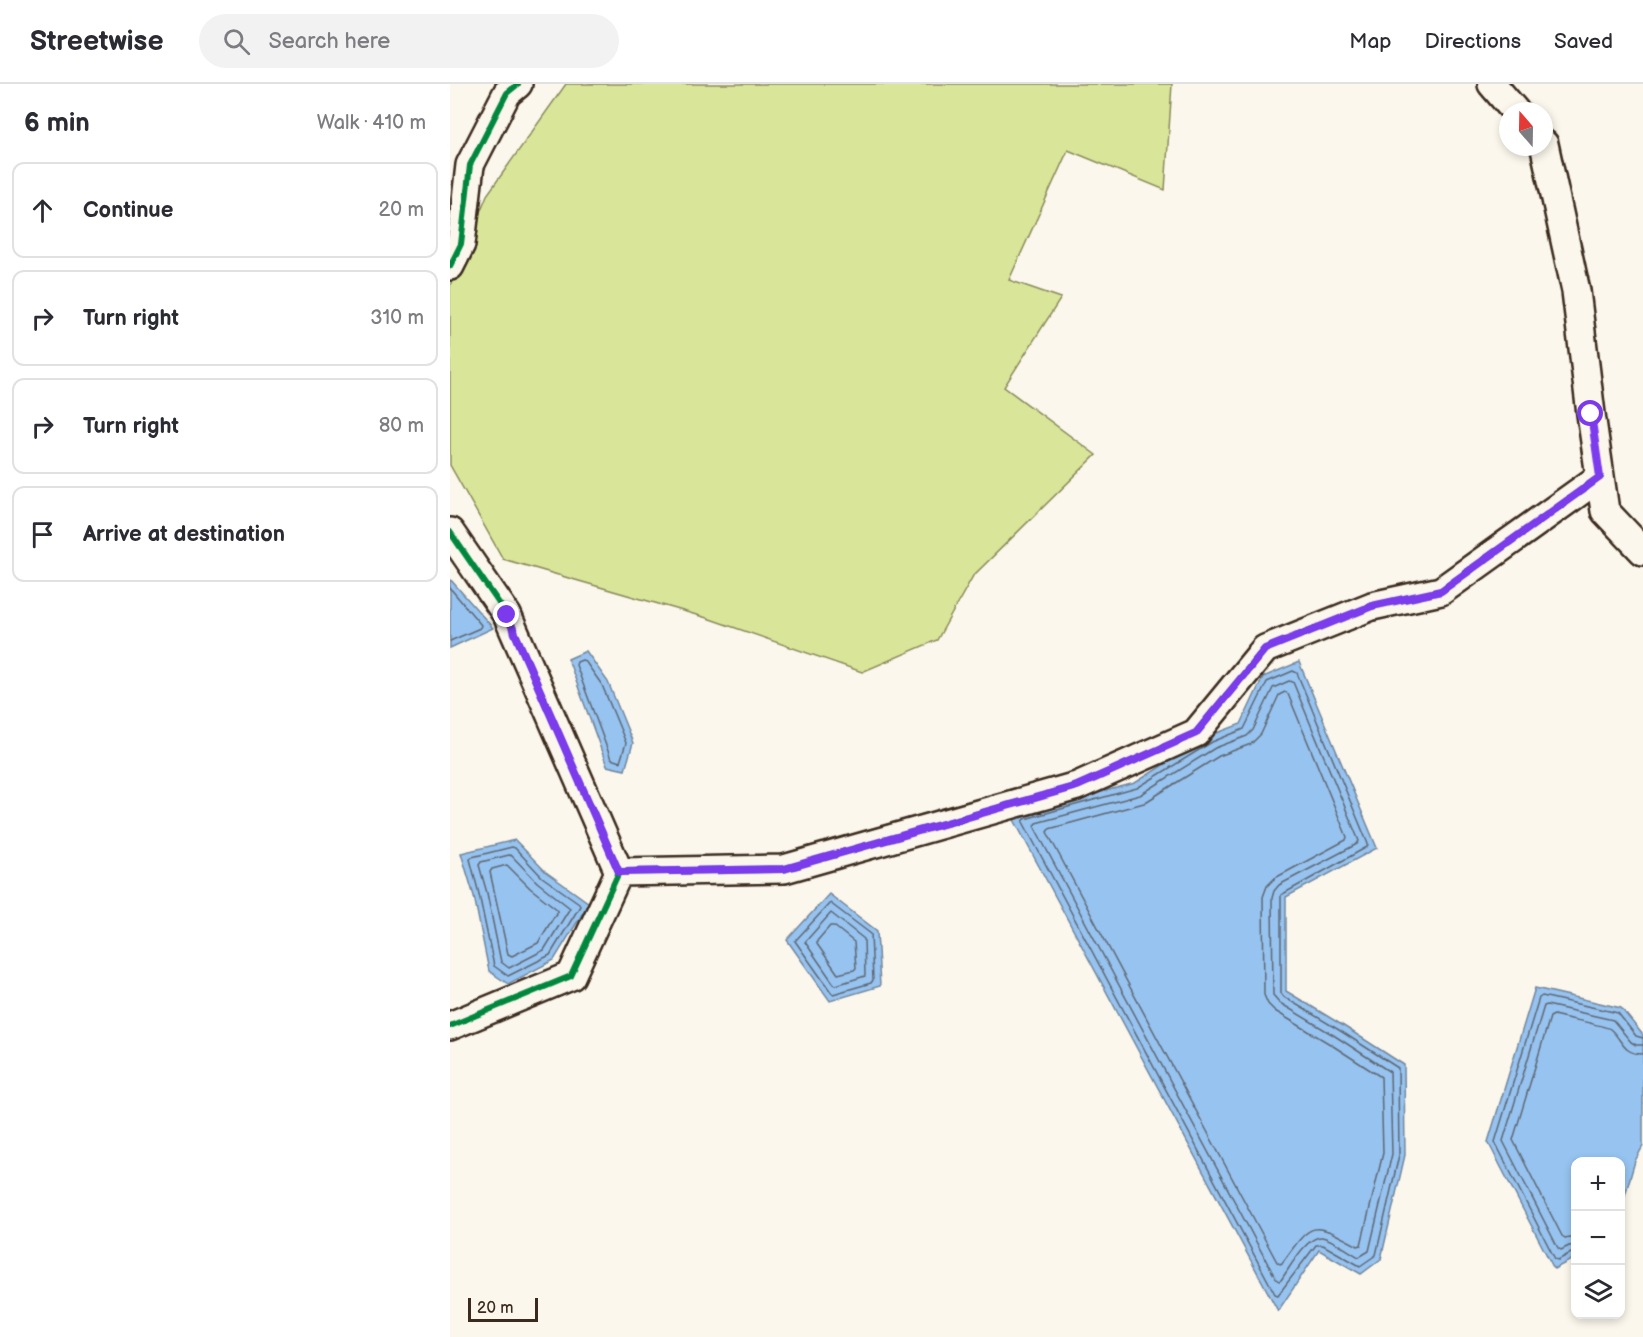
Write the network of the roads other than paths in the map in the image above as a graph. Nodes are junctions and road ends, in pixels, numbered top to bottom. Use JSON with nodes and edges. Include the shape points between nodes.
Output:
{"nodes":[{"id":1,"x":518,"y":84,"type":"edge"},
{"id":2,"x":1492,"y":84,"type":"edge"},
{"id":3,"x":1507,"y":102,"type":"edge"},
{"id":4,"x":1547,"y":156,"type":"edge"},
{"id":5,"x":450,"y":266,"type":"edge"},
{"id":6,"x":1600,"y":477,"type":"junction"},
{"id":7,"x":450,"y":532,"type":"edge"},
{"id":8,"x":1643,"y":551,"type":"edge"},
{"id":9,"x":619,"y":872,"type":"junction"},
{"id":10,"x":450,"y":1026,"type":"edge"}],
"edges":[{"from":1,"to":5,"type":"street","via":[[507,93],[470,165],[461,244]]},
{"from":2,"to":3,"type":"street"},
{"from":4,"to":6,"type":"street","via":[[1576,291]]},
{"from":6,"to":8,"type":"street","via":[[1605,511]]},
{"from":6,"to":9,"type":"street","via":[[1441,591],[1372,606],[1265,649],[1196,733],[1077,786],[784,869]]},
{"from":7,"to":9,"type":"street","via":[[507,615]]},
{"from":9,"to":10,"type":"street","via":[[571,976]]}]}
